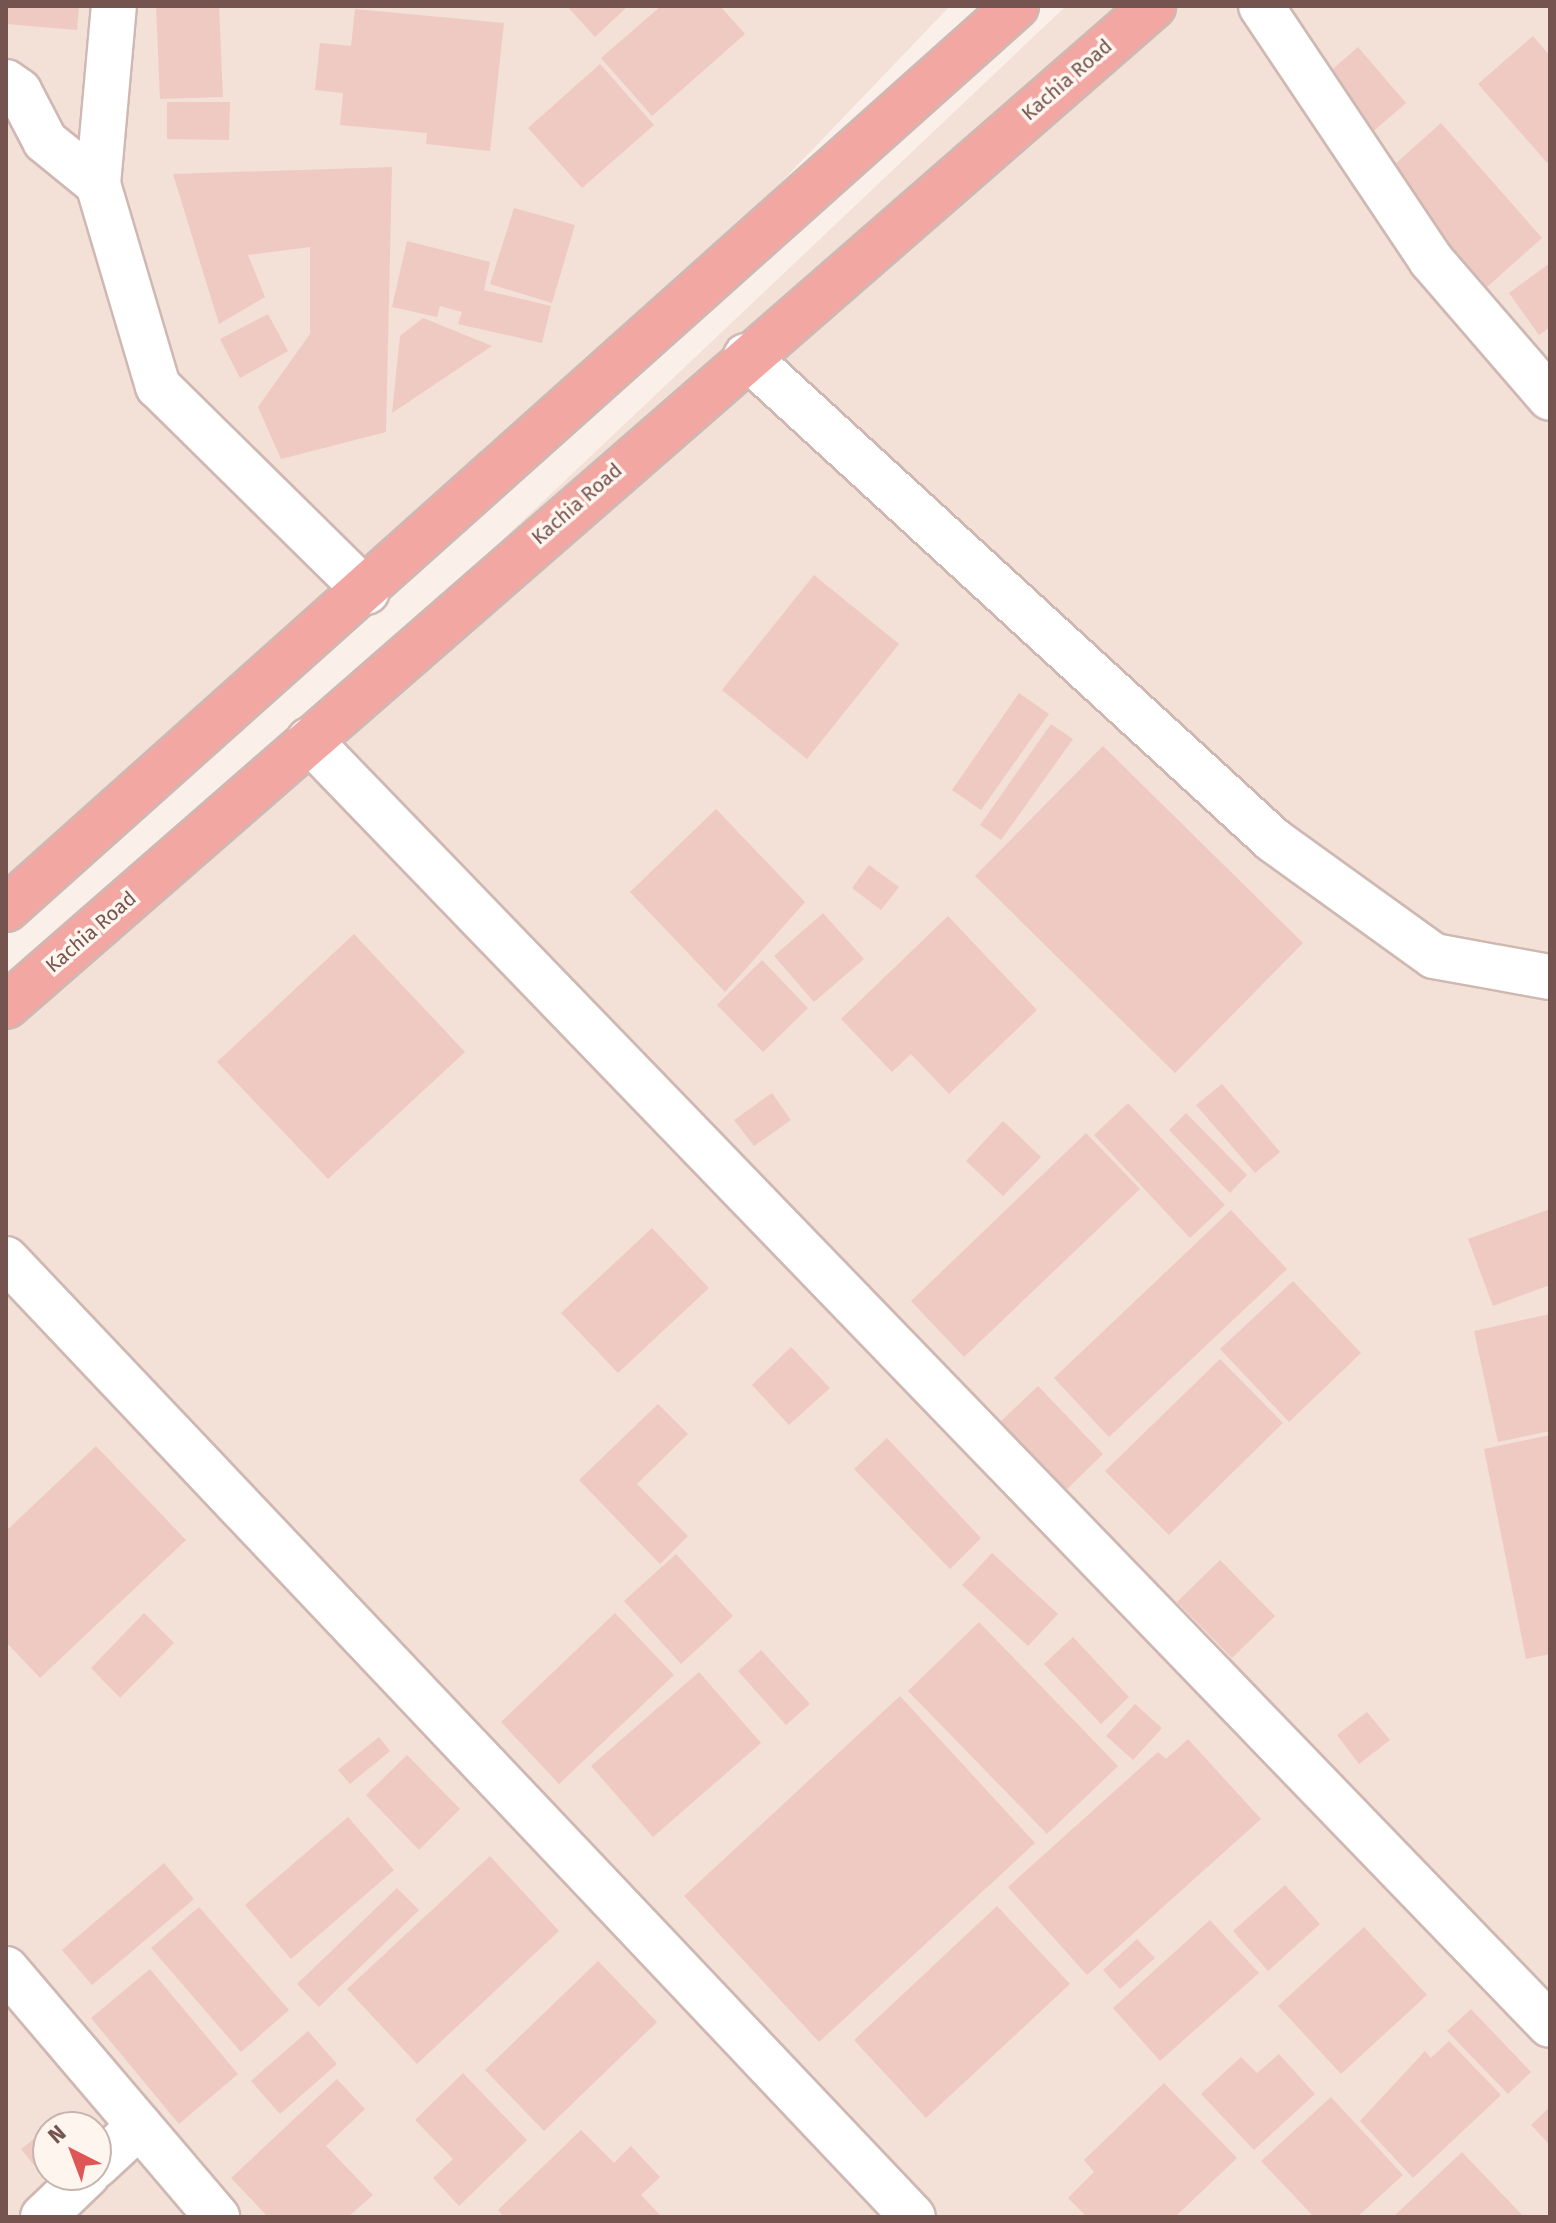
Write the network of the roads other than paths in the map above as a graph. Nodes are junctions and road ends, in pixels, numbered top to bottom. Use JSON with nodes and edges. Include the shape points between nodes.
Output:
{"nodes":[{"id":1,"x":114,"y":6,"type":"edge"},
{"id":2,"x":1016,"y":6,"type":"edge"},
{"id":3,"x":1153,"y":6,"type":"edge"},
{"id":4,"x":1261,"y":6,"type":"edge"},
{"id":5,"x":6,"y":82,"type":"edge"},
{"id":6,"x":98,"y":184,"type":"junction"},
{"id":7,"x":746,"y":356,"type":"junction"},
{"id":8,"x":1550,"y":398,"type":"edge"},
{"id":9,"x":367,"y":592,"type":"junction"},
{"id":10,"x":309,"y":740,"type":"junction"},
{"id":11,"x":6,"y":909,"type":"edge"},
{"id":12,"x":1550,"y":977,"type":"edge"},
{"id":13,"x":6,"y":1006,"type":"edge"},
{"id":14,"x":6,"y":1259,"type":"edge"},
{"id":15,"x":6,"y":1969,"type":"edge"},
{"id":16,"x":1550,"y":2025,"type":"edge"},
{"id":17,"x":139,"y":2126,"type":"junction"},
{"id":18,"x":112,"y":2151,"type":"edge"},
{"id":19,"x":70,"y":2191,"type":"edge"},
{"id":20,"x":43,"y":2217,"type":"edge"},
{"id":21,"x":217,"y":2217,"type":"edge"},
{"id":22,"x":913,"y":2217,"type":"edge"}],
"edges":[{"from":1,"to":6,"type":"street"},
{"from":2,"to":9,"type":"highway"},
{"from":3,"to":7,"type":"highway","name":"Kachia Road"},
{"from":4,"to":8,"type":"street","via":[[1431,260]]},
{"from":5,"to":6,"type":"street","via":[[19,91],[45,141]]},
{"from":6,"to":9,"type":"street","via":[[158,386]]},
{"from":7,"to":10,"type":"highway","name":"Kachia Road"},
{"from":7,"to":12,"type":"street","via":[[1273,840],[1434,956]]},
{"from":9,"to":11,"type":"highway"},
{"from":10,"to":13,"type":"highway","name":"Kachia Road"},
{"from":10,"to":16,"type":"street"},
{"from":14,"to":22,"type":"street"},
{"from":15,"to":17,"type":"street"},
{"from":17,"to":18,"type":"street"},
{"from":17,"to":21,"type":"street"},
{"from":19,"to":20,"type":"street"}]}
